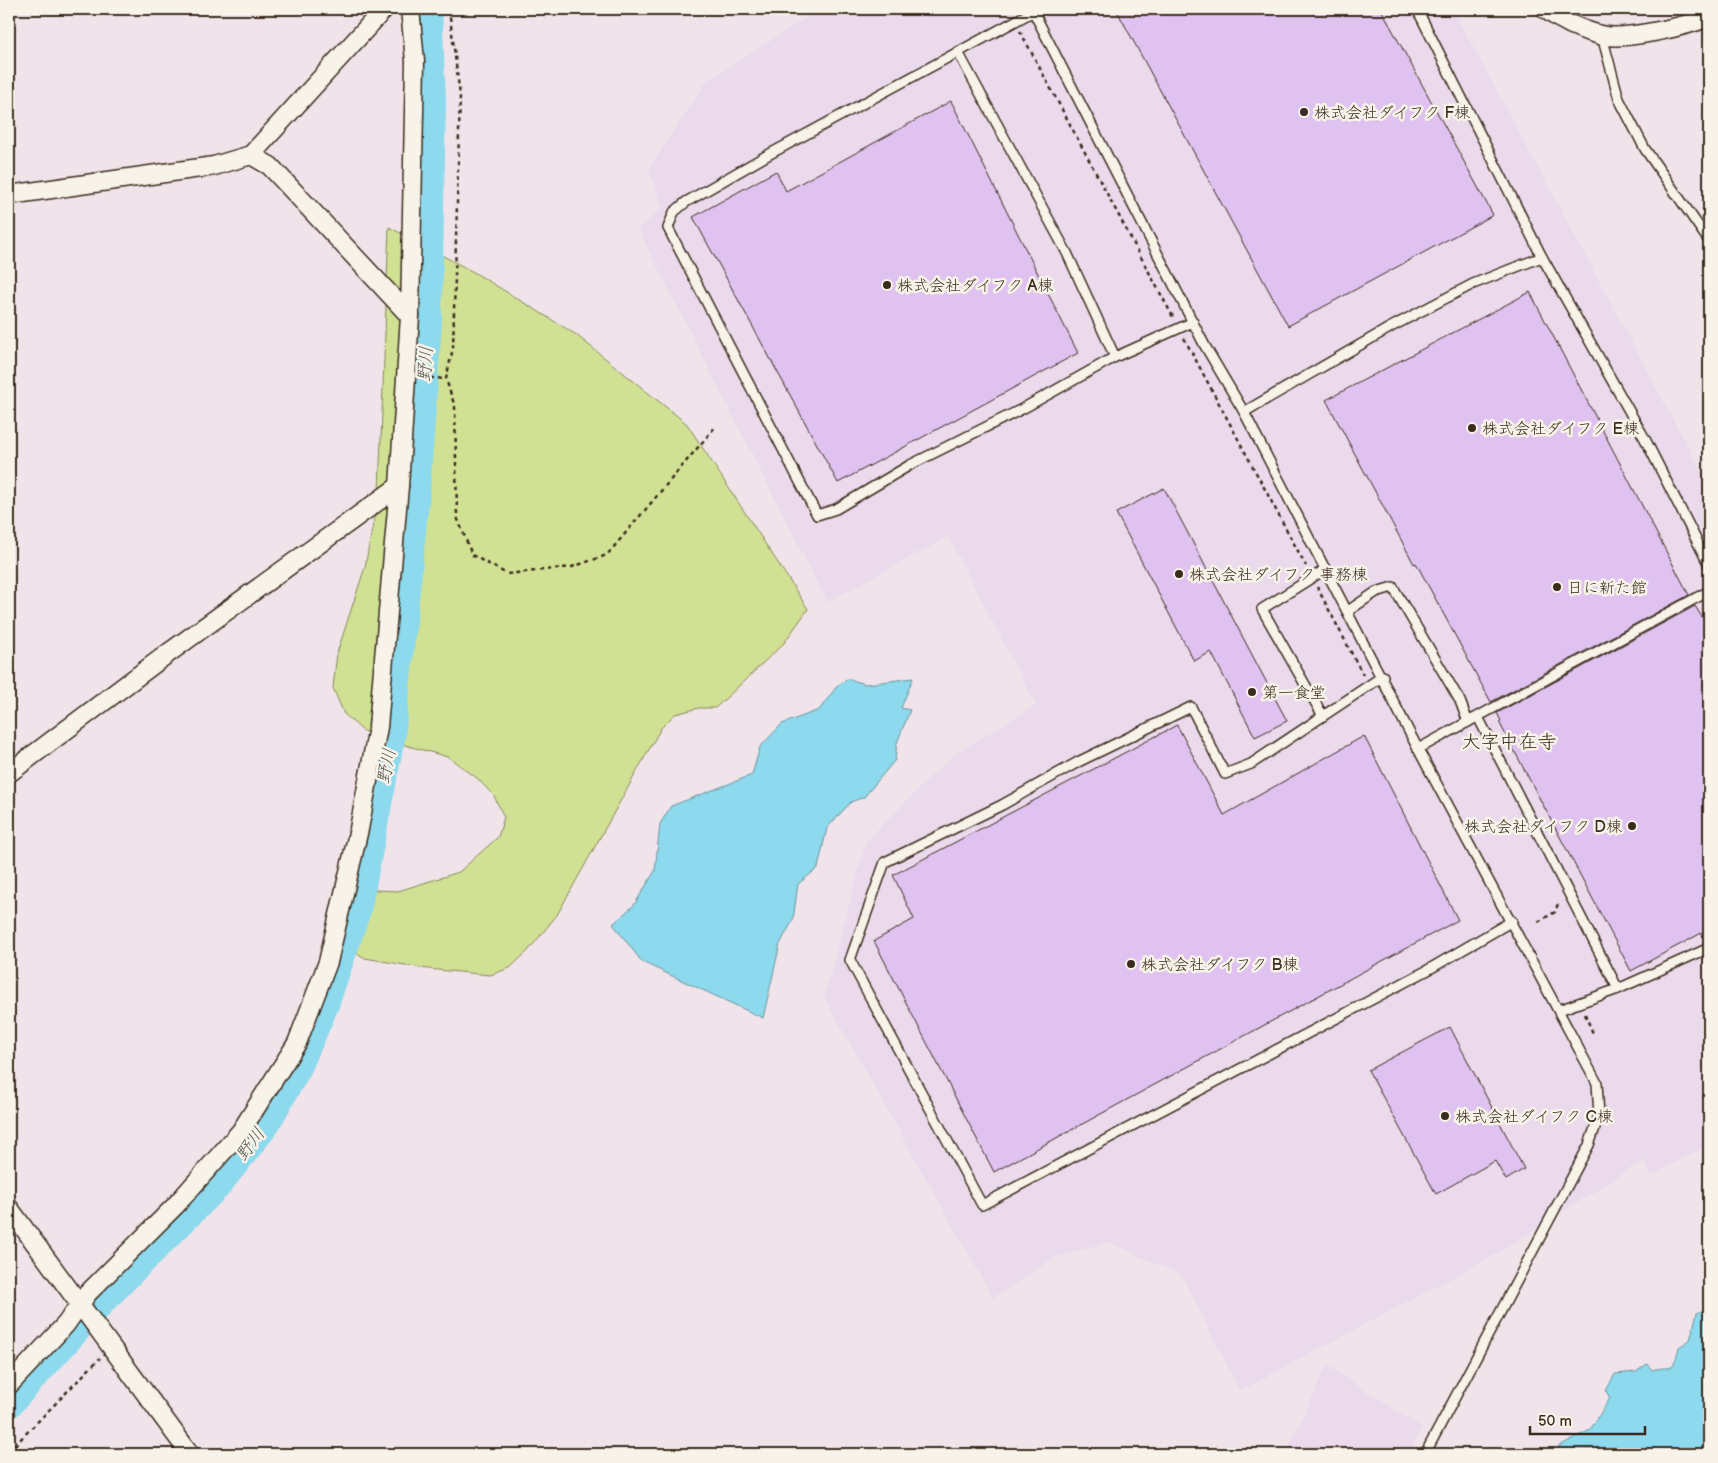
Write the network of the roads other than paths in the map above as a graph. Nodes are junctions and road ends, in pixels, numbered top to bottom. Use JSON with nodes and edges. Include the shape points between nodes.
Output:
{"nodes":[{"id":1,"x":384,"y":9,"type":"edge"},
{"id":2,"x":410,"y":9,"type":"edge"},
{"id":3,"x":1417,"y":9,"type":"edge"},
{"id":4,"x":1545,"y":9,"type":"edge"},
{"id":5,"x":1033,"y":10,"type":"edge"},
{"id":6,"x":1709,"y":17,"type":"edge"},
{"id":7,"x":1602,"y":36,"type":"junction"},
{"id":8,"x":959,"y":54,"type":"junction"},
{"id":9,"x":251,"y":155,"type":"junction"},
{"id":10,"x":9,"y":195,"type":"edge"},
{"id":11,"x":1709,"y":241,"type":"edge"},
{"id":12,"x":1542,"y":257,"type":"junction"},
{"id":13,"x":410,"y":316,"type":"junction"},
{"id":14,"x":1193,"y":322,"type":"junction"},
{"id":15,"x":1115,"y":357,"type":"junction"},
{"id":16,"x":1244,"y":412,"type":"junction"},
{"id":17,"x":399,"y":486,"type":"junction"},
{"id":18,"x":1709,"y":565,"type":"edge"},
{"id":19,"x":1326,"y":569,"type":"junction"},
{"id":20,"x":1709,"y":591,"type":"edge"},
{"id":21,"x":1348,"y":611,"type":"junction"},
{"id":22,"x":1383,"y":676,"type":"junction"},
{"id":23,"x":1323,"y":716,"type":"junction"},
{"id":24,"x":1478,"y":717,"type":"junction"},
{"id":25,"x":1468,"y":722,"type":"junction"},
{"id":26,"x":1418,"y":749,"type":"junction"},
{"id":27,"x":9,"y":773,"type":"edge"},
{"id":28,"x":1512,"y":922,"type":"junction"},
{"id":29,"x":1709,"y":948,"type":"edge"},
{"id":30,"x":1618,"y":989,"type":"junction"},
{"id":31,"x":1559,"y":1010,"type":"junction"},
{"id":32,"x":9,"y":1208,"type":"edge"},
{"id":33,"x":80,"y":1305,"type":"junction"},
{"id":34,"x":9,"y":1385,"type":"edge"},
{"id":35,"x":190,"y":1454,"type":"edge"},
{"id":36,"x":1425,"y":1454,"type":"edge"}],
"edges":[{"from":1,"to":9,"type":"street"},
{"from":2,"to":13,"type":"street","via":[[414,61]]},
{"from":3,"to":12,"type":"lane"},
{"from":4,"to":7,"type":"street","via":[[1577,27]]},
{"from":5,"to":8,"type":"lane"},
{"from":5,"to":14,"type":"lane"},
{"from":6,"to":7,"type":"street","via":[[1687,26]]},
{"from":7,"to":11,"type":"lane","via":[[1619,99],[1645,149]]},
{"from":8,"to":15,"type":"lane","via":[[1067,253]]},
{"from":8,"to":15,"type":"lane","via":[[686,202],[674,212],[668,228],[817,515],[836,509]]},
{"from":9,"to":10,"type":"street","via":[[214,166]]},
{"from":9,"to":13,"type":"street","via":[[270,166]]},
{"from":12,"to":16,"type":"lane","via":[[1465,288]]},
{"from":12,"to":18,"type":"lane","via":[[1645,439]]},
{"from":13,"to":17,"type":"street"},
{"from":14,"to":15,"type":"lane"},
{"from":14,"to":16,"type":"lane"},
{"from":16,"to":19,"type":"lane"},
{"from":17,"to":27,"type":"street"},
{"from":17,"to":33,"type":"street","via":[[378,727],[344,896],[328,962],[312,1008],[297,1043],[240,1131],[175,1206],[117,1262]]},
{"from":19,"to":21,"type":"lane"},
{"from":19,"to":23,"type":"lane","via":[[1262,609]]},
{"from":20,"to":24,"type":"lane"},
{"from":21,"to":22,"type":"lane"},
{"from":21,"to":25,"type":"lane","via":[[1376,592],[1393,587],[1460,700]]},
{"from":22,"to":23,"type":"lane"},
{"from":22,"to":26,"type":"lane"},
{"from":23,"to":28,"type":"lane","via":[[1251,764],[1225,774],[1190,707],[885,862],[850,960],[982,1205],[1426,971]]},
{"from":24,"to":25,"type":"lane"},
{"from":24,"to":30,"type":"lane"},
{"from":25,"to":26,"type":"lane"},
{"from":26,"to":28,"type":"lane"},
{"from":28,"to":31,"type":"lane"},
{"from":29,"to":30,"type":"lane"},
{"from":30,"to":31,"type":"lane"},
{"from":31,"to":36,"type":"lane","via":[[1597,1083],[1599,1116],[1589,1145]]},
{"from":32,"to":33,"type":"street"},
{"from":33,"to":34,"type":"street"},
{"from":33,"to":35,"type":"street"}]}
